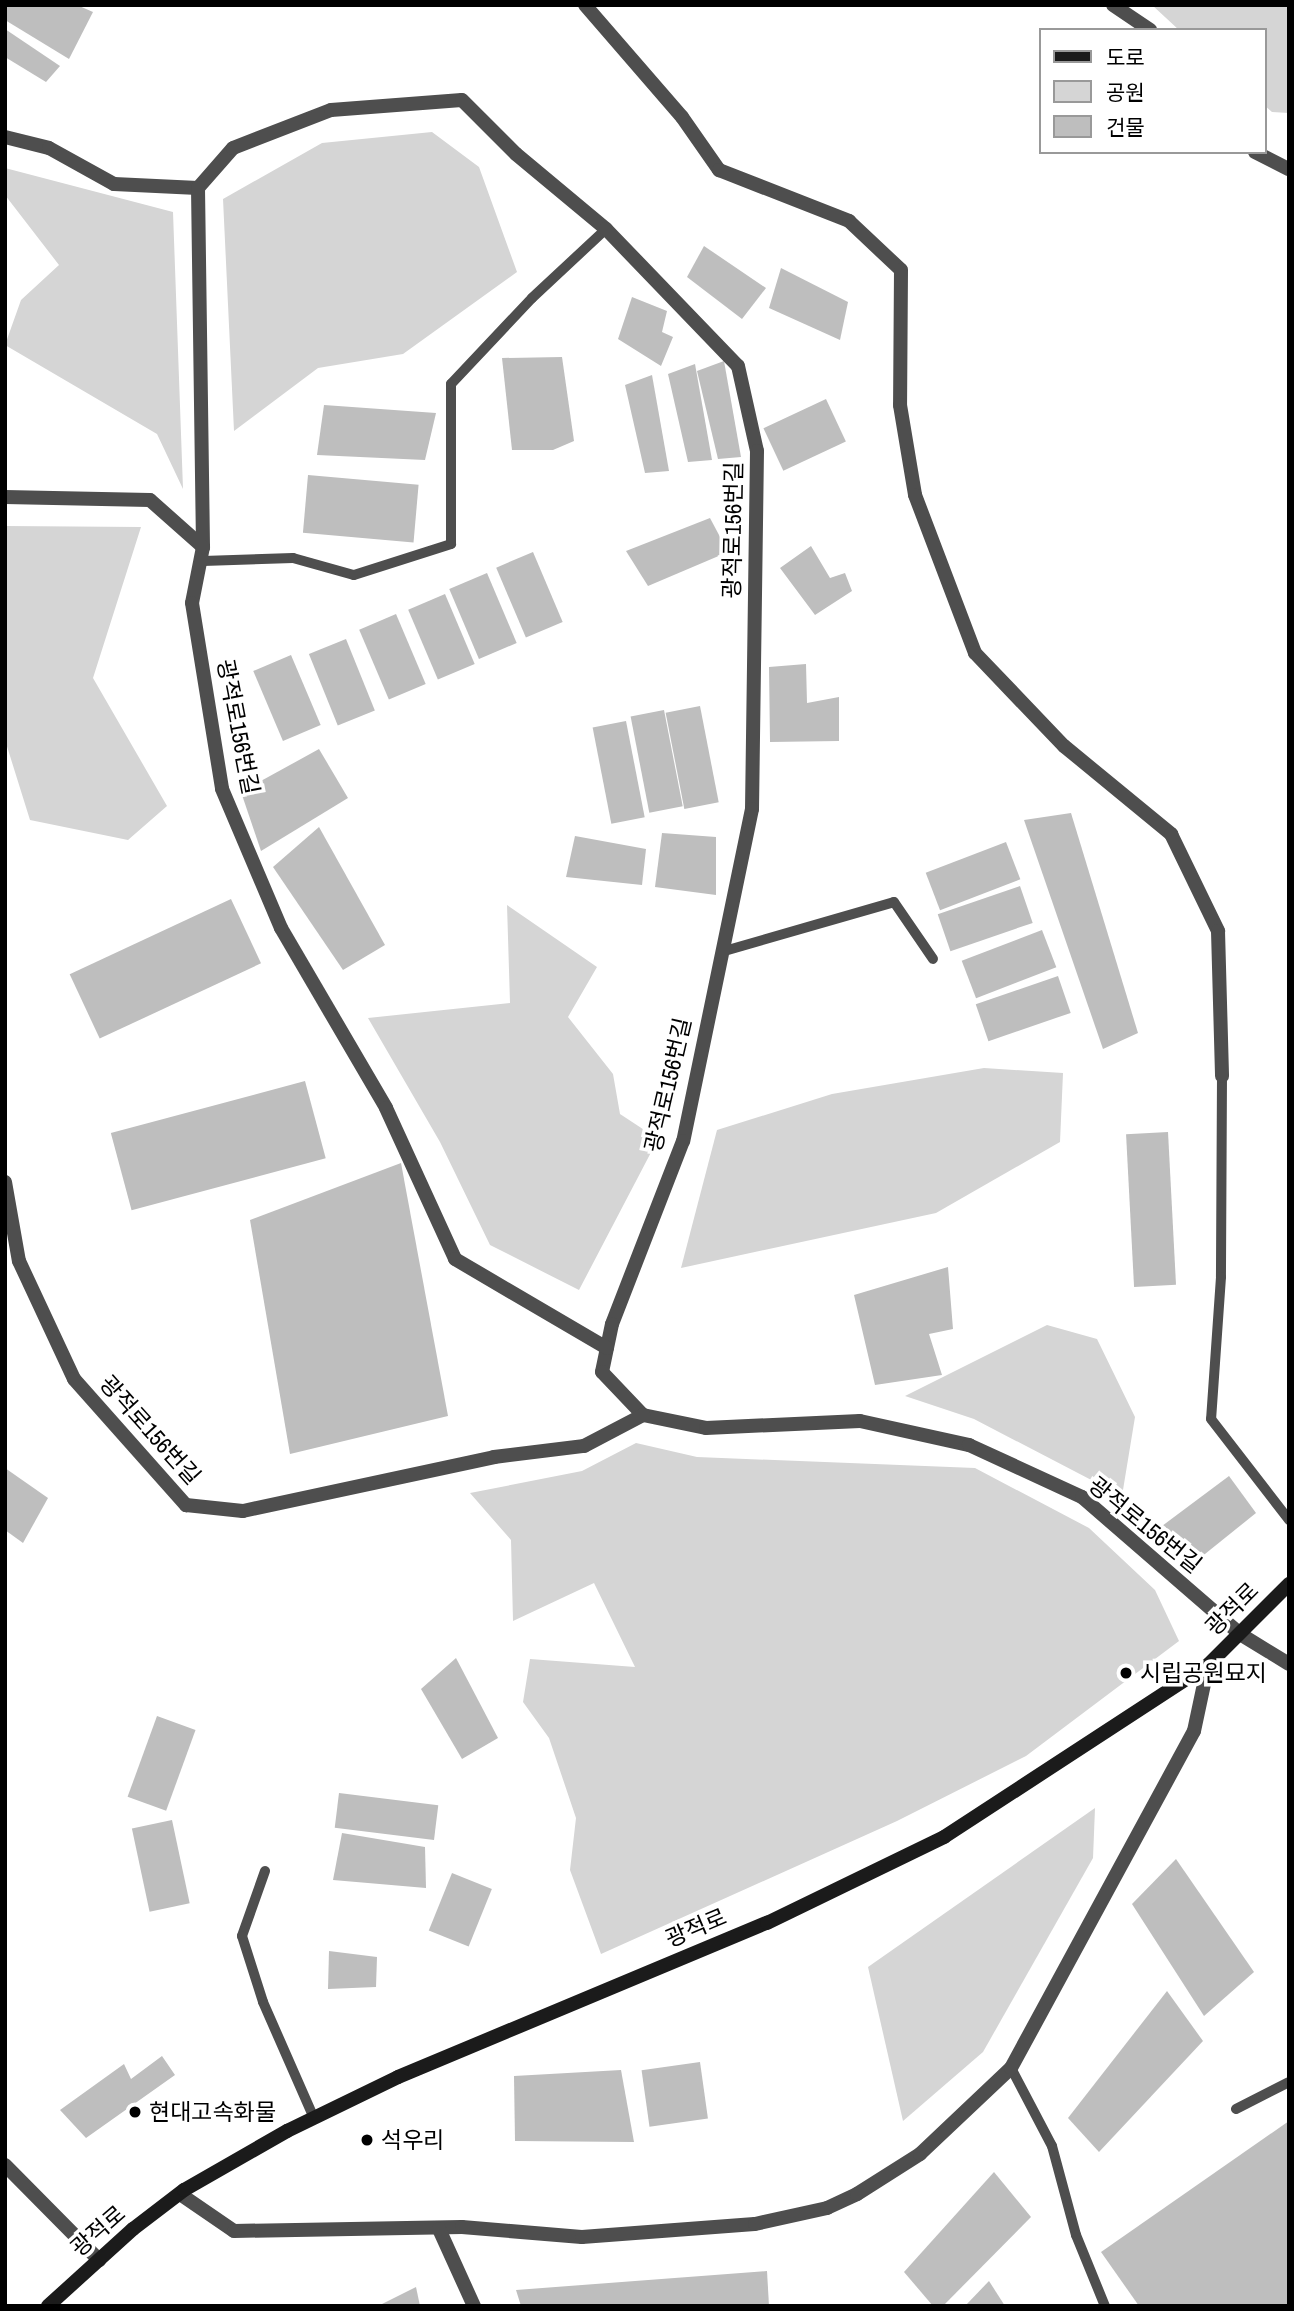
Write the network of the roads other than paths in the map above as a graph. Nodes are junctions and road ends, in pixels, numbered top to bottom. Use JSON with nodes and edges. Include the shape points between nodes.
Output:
{"nodes":[{"id":1,"x":585,"y":5,"type":"edge"},
{"id":2,"x":1113,"y":5,"type":"edge"},
{"id":3,"x":1147,"y":28,"type":"edge"},
{"id":4,"x":5,"y":137,"type":"edge"},
{"id":5,"x":1259,"y":154,"type":"edge"},
{"id":6,"x":1289,"y":169,"type":"edge"},
{"id":7,"x":198,"y":188,"type":"junction"},
{"id":8,"x":606,"y":229,"type":"junction"},
{"id":9,"x":5,"y":497,"type":"edge"},
{"id":10,"x":203,"y":554,"type":"junction"},
{"id":11,"x":721,"y":952,"type":"junction"},
{"id":12,"x":933,"y":959,"type":"dead end"},
{"id":13,"x":1222,"y":1076,"type":"joint"},
{"id":14,"x":5,"y":1182,"type":"edge"},
{"id":15,"x":607,"y":1348,"type":"junction"},
{"id":16,"x":643,"y":1415,"type":"junction"},
{"id":17,"x":1289,"y":1520,"type":"edge"},
{"id":18,"x":1289,"y":1584,"type":"edge"},
{"id":19,"x":1240,"y":1634,"type":"junction"},
{"id":20,"x":1289,"y":1664,"type":"edge"},
{"id":21,"x":1208,"y":1665,"type":"junction"},
{"id":22,"x":265,"y":1871,"type":"dead end"},
{"id":23,"x":1011,"y":2068,"type":"junction"},
{"id":24,"x":1289,"y":2082,"type":"edge"},
{"id":25,"x":1236,"y":2109,"type":"dead end"},
{"id":26,"x":314,"y":2118,"type":"junction"},
{"id":27,"x":5,"y":2165,"type":"edge"},
{"id":28,"x":180,"y":2194,"type":"junction"},
{"id":29,"x":439,"y":2229,"type":"junction"},
{"id":30,"x":99,"y":2260,"type":"junction"},
{"id":31,"x":48,"y":2306,"type":"edge"},
{"id":32,"x":474,"y":2306,"type":"edge"},
{"id":33,"x":1105,"y":2306,"type":"edge"}],
"edges":[{"from":1,"to":13,"type":"street","via":[[682,117],[719,170],[849,220],[901,270],[900,405],[915,495],[975,653],[1064,746],[1171,834],[1218,931]]},
{"from":2,"to":3,"type":"street"},
{"from":4,"to":7,"type":"street","via":[[49,148],[114,184]]},
{"from":5,"to":6,"type":"street"},
{"from":7,"to":8,"type":"street","name":"광적로156번길","via":[[233,148],[331,110],[462,100],[516,154]]},
{"from":7,"to":10,"type":"street","name":"광적로156번길"},
{"from":8,"to":10,"type":"lane","via":[[532,298],[451,384],[451,544],[354,575],[293,558]]},
{"from":8,"to":11,"type":"street","name":"광적로156번길","via":[[738,366],[757,451],[752,809]]},
{"from":9,"to":10,"type":"street","via":[[150,500]]},
{"from":10,"to":15,"type":"street","name":"광적로156번길","via":[[192,603],[222,789],[281,928],[386,1108],[455,1259]]},
{"from":11,"to":12,"type":"lane","via":[[894,902]]},
{"from":11,"to":15,"type":"street","name":"광적로156번길","via":[[683,1141],[612,1324]]},
{"from":13,"to":17,"type":"lane","via":[[1222,1277],[1211,1419]]},
{"from":14,"to":16,"type":"street","name":"광적로156번길","via":[[19,1261],[74,1379],[186,1505],[243,1511],[494,1457],[584,1446]]},
{"from":15,"to":16,"type":"street","name":"광적로156번길","via":[[602,1372]]},
{"from":16,"to":19,"type":"street","name":"광적로156번길","via":[[706,1428],[860,1420],[969,1446],[1082,1497]]},
{"from":18,"to":19,"type":"main road","name":"광적로"},
{"from":19,"to":20,"type":"street","name":"광적로156번길"},
{"from":19,"to":21,"type":"main road","name":"광적로"},
{"from":21,"to":23,"type":"street","name":"광적로","via":[[1194,1731]]},
{"from":21,"to":26,"type":"main road","name":"광적로","via":[[944,1837],[767,1923],[411,2072]]},
{"from":22,"to":26,"type":"lane","via":[[242,1936],[263,2003]]},
{"from":23,"to":29,"type":"street","name":"광적로","via":[[920,2154],[827,2208],[743,2226],[596,2237]]},
{"from":23,"to":33,"type":"lane","via":[[1052,2146],[1076,2235]]},
{"from":24,"to":25,"type":"lane"},
{"from":26,"to":28,"type":"main road","name":"광적로"},
{"from":27,"to":30,"type":"street"},
{"from":28,"to":29,"type":"street","name":"광적로","via":[[234,2231]]},
{"from":28,"to":30,"type":"main road","name":"광적로"},
{"from":29,"to":32,"type":"street"},
{"from":30,"to":31,"type":"main road","name":"광적로"}]}
